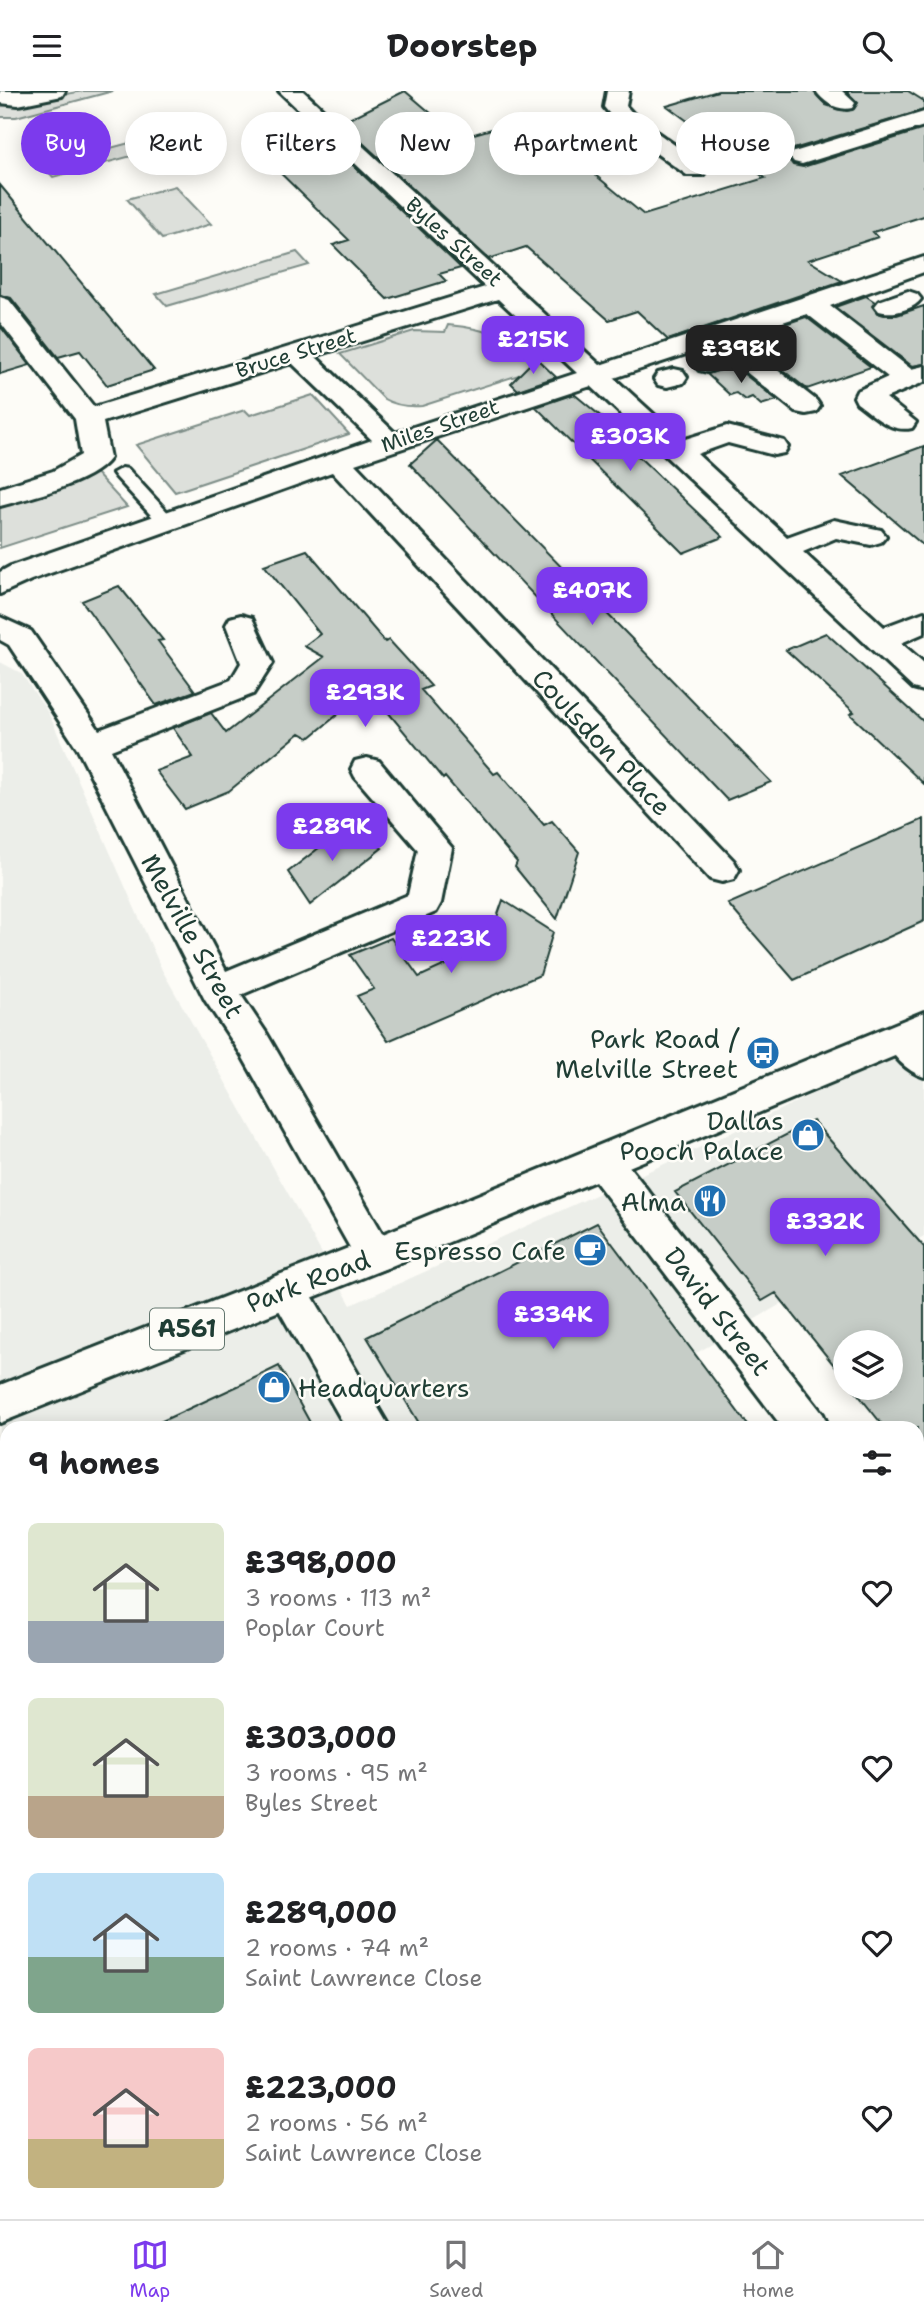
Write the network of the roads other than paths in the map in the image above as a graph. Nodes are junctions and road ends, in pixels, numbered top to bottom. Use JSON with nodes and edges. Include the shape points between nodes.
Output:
{"nodes":[{"id":1,"x":54,"y":91,"type":"edge"},
{"id":2,"x":290,"y":91,"type":"edge"},
{"id":3,"x":618,"y":91,"type":"edge"},
{"id":4,"x":0,"y":96,"type":"edge"},
{"id":5,"x":924,"y":119,"type":"edge"},
{"id":6,"x":676,"y":156,"type":"edge"},
{"id":7,"x":802,"y":157,"type":"dead end"},
{"id":8,"x":924,"y":264,"type":"edge"},
{"id":9,"x":504,"y":289,"type":"junction"},
{"id":10,"x":811,"y":304,"type":"junction"},
{"id":11,"x":4,"y":316,"type":"edge"},
{"id":12,"x":297,"y":353,"type":"junction"},
{"id":13,"x":595,"y":374,"type":"junction"},
{"id":14,"x":915,"y":376,"type":"edge"},
{"id":15,"x":673,"y":377,"type":"dead end"},
{"id":16,"x":806,"y":405,"type":"dead end"},
{"id":17,"x":88,"y":418,"type":"junction"},
{"id":18,"x":902,"y":422,"type":"dead end"},
{"id":19,"x":390,"y":443,"type":"junction"},
{"id":20,"x":774,"y":447,"type":"dead end"},
{"id":21,"x":678,"y":451,"type":"junction"},
{"id":22,"x":338,"y":461,"type":"junction"},
{"id":23,"x":122,"y":473,"type":"dead end"},
{"id":24,"x":0,"y":497,"type":"edge"},
{"id":25,"x":166,"y":520,"type":"junction"},
{"id":26,"x":871,"y":536,"type":"dead end"},
{"id":27,"x":783,"y":549,"type":"junction"},
{"id":28,"x":0,"y":585,"type":"edge"},
{"id":29,"x":0,"y":592,"type":"edge"},
{"id":30,"x":0,"y":620,"type":"edge"},
{"id":31,"x":924,"y":622,"type":"edge"},
{"id":32,"x":241,"y":625,"type":"dead end"},
{"id":33,"x":0,"y":627,"type":"edge"},
{"id":34,"x":880,"y":640,"type":"junction"},
{"id":35,"x":924,"y":681,"type":"edge"},
{"id":36,"x":92,"y":745,"type":"junction"},
{"id":37,"x":367,"y":769,"type":"dead end"},
{"id":38,"x":722,"y":870,"type":"dead end"},
{"id":39,"x":218,"y":990,"type":"junction"},
{"id":40,"x":916,"y":1042,"type":"edge"},
{"id":41,"x":603,"y":1162,"type":"junction"},
{"id":42,"x":375,"y":1255,"type":"junction"},
{"id":43,"x":287,"y":1289,"type":"junction"},
{"id":44,"x":0,"y":1404,"type":"edge"},
{"id":45,"x":365,"y":1421,"type":"edge"},
{"id":46,"x":803,"y":1421,"type":"edge"}],
"edges":[{"from":1,"to":4,"type":"main road","via":[[18,98]]},
{"from":2,"to":9,"type":"main road","name":"Byles Street"},
{"from":3,"to":6,"type":"main road","via":[[615,107]]},
{"from":5,"to":7,"type":"main road"},
{"from":8,"to":10,"type":"main road","name":"Miles Street"},
{"from":9,"to":12,"type":"main road","name":"Bruce Street"},
{"from":9,"to":13,"type":"main road","name":"Byles Street"},
{"from":10,"to":13,"type":"main road","name":"Miles Street"},
{"from":10,"to":14,"type":"main road"},
{"from":11,"to":17,"type":"main road"},
{"from":12,"to":17,"type":"main road","name":"Bruce Street"},
{"from":12,"to":19,"type":"main road"},
{"from":13,"to":19,"type":"main road","name":"Miles Street"},
{"from":13,"to":21,"type":"main road","name":"Byles Street"},
{"from":14,"to":18,"type":"main road","via":[[867,397]]},
{"from":15,"to":16,"type":"main road","via":[[739,353]]},
{"from":17,"to":24,"type":"main road","via":[[96,458],[63,477]]},
{"from":19,"to":22,"type":"main road","name":"Miles Street"},
{"from":20,"to":21,"type":"main road","via":[[727,434]]},
{"from":21,"to":27,"type":"main road","name":"Byles Street"},
{"from":22,"to":25,"type":"main road","name":"Miles Street"},
{"from":22,"to":38,"type":"main road","name":"Coulsdon Place"},
{"from":23,"to":25,"type":"lane"},
{"from":25,"to":28,"type":"main road","name":"Miles Street"},
{"from":26,"to":27,"type":"main road","via":[[834,529]]},
{"from":27,"to":34,"type":"main road","name":"Byles Street"},
{"from":29,"to":30,"type":"main road","via":[[5,602]]},
{"from":31,"to":34,"type":"main road"},
{"from":32,"to":36,"type":"main road","via":[[257,663],[243,687]]},
{"from":33,"to":36,"type":"main road","name":"Melville Street","via":[[20,638]]},
{"from":34,"to":35,"type":"main road","name":"Byles Street"},
{"from":36,"to":39,"type":"main road","name":"Melville Street"},
{"from":37,"to":39,"type":"main road","via":[[435,848],[424,903]]},
{"from":39,"to":42,"type":"main road","name":"Melville Street"},
{"from":40,"to":41,"type":"main road","name":"Park Road","number":"A561"},
{"from":41,"to":42,"type":"main road","name":"Park Road","number":"A561"},
{"from":41,"to":46,"type":"main road","name":"David Street"},
{"from":42,"to":43,"type":"main road","name":"Park Road","number":"A561"},
{"from":43,"to":44,"type":"main road","name":"Park Road","number":"A561"},
{"from":43,"to":45,"type":"main road"}]}
